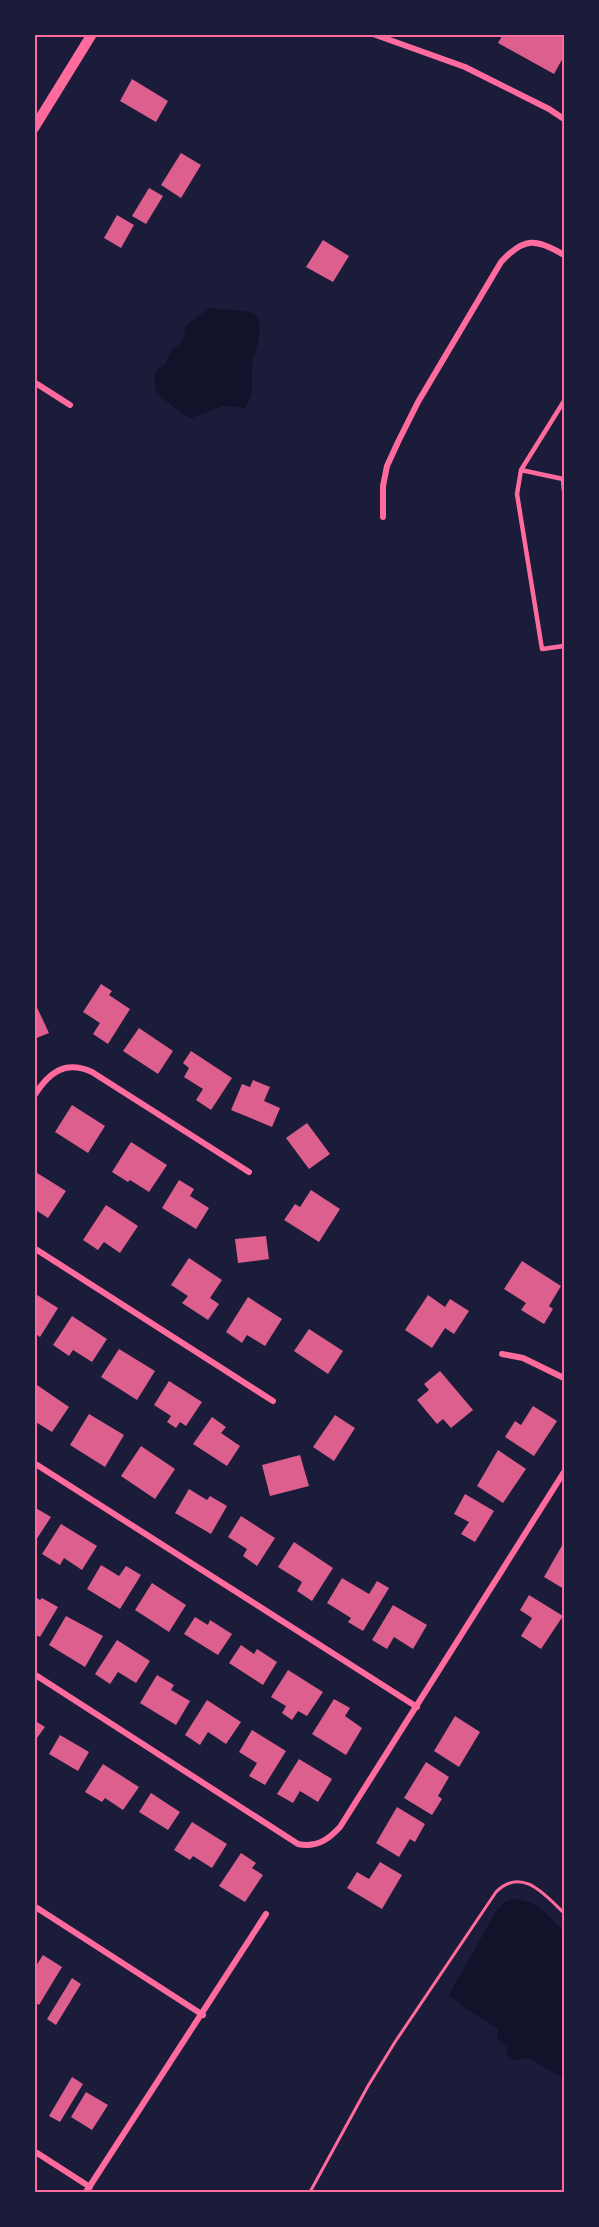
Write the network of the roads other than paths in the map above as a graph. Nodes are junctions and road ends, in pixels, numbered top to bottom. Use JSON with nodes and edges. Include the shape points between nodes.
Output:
{"nodes":[{"id":1,"x":92,"y":34,"type":"edge"},
{"id":2,"x":373,"y":34,"type":"edge"},
{"id":3,"x":564,"y":118,"type":"edge"},
{"id":4,"x":34,"y":128,"type":"edge"},
{"id":5,"x":564,"y":255,"type":"edge"},
{"id":6,"x":34,"y":382,"type":"edge"},
{"id":7,"x":564,"y":401,"type":"edge"},
{"id":8,"x":70,"y":405,"type":"dead end"},
{"id":9,"x":521,"y":470,"type":"junction"},
{"id":10,"x":564,"y":478,"type":"edge"},
{"id":11,"x":564,"y":491,"type":"edge"},
{"id":12,"x":383,"y":517,"type":"dead end"},
{"id":13,"x":564,"y":646,"type":"edge"},
{"id":14,"x":34,"y":1096,"type":"edge"},
{"id":15,"x":249,"y":1173,"type":"dead end"},
{"id":16,"x":34,"y":1248,"type":"edge"},
{"id":17,"x":502,"y":1354,"type":"dead end"},
{"id":18,"x":564,"y":1378,"type":"edge"},
{"id":19,"x":273,"y":1401,"type":"dead end"},
{"id":20,"x":34,"y":1463,"type":"edge"},
{"id":21,"x":564,"y":1472,"type":"edge"},
{"id":22,"x":34,"y":1674,"type":"edge"},
{"id":23,"x":417,"y":1707,"type":"junction"},
{"id":24,"x":34,"y":1906,"type":"edge"},
{"id":25,"x":266,"y":1914,"type":"dead end"},
{"id":26,"x":203,"y":2015,"type":"junction"},
{"id":27,"x":34,"y":2151,"type":"edge"},
{"id":28,"x":88,"y":2190,"type":"edge"}],
"edges":[{"from":1,"to":4,"type":"street"},
{"from":2,"to":3,"type":"street","via":[[465,66]]},
{"from":5,"to":12,"type":"street","via":[[542,243],[530,242],[513,249],[501,262],[398,442],[387,466]]},
{"from":6,"to":8,"type":"street"},
{"from":7,"to":9,"type":"lane"},
{"from":9,"to":10,"type":"lane"},
{"from":9,"to":13,"type":"lane","via":[[518,494],[542,649]]},
{"from":10,"to":11,"type":"lane"},
{"from":14,"to":15,"type":"street","via":[[59,1070],[72,1065],[81,1067]]},
{"from":16,"to":19,"type":"street"},
{"from":17,"to":18,"type":"street","via":[[523,1358]]},
{"from":20,"to":23,"type":"street"},
{"from":21,"to":23,"type":"street"},
{"from":22,"to":23,"type":"street","via":[[305,1846],[324,1841],[340,1827]]},
{"from":24,"to":26,"type":"street"},
{"from":25,"to":26,"type":"street"},
{"from":26,"to":28,"type":"street"},
{"from":27,"to":28,"type":"street"}]}
